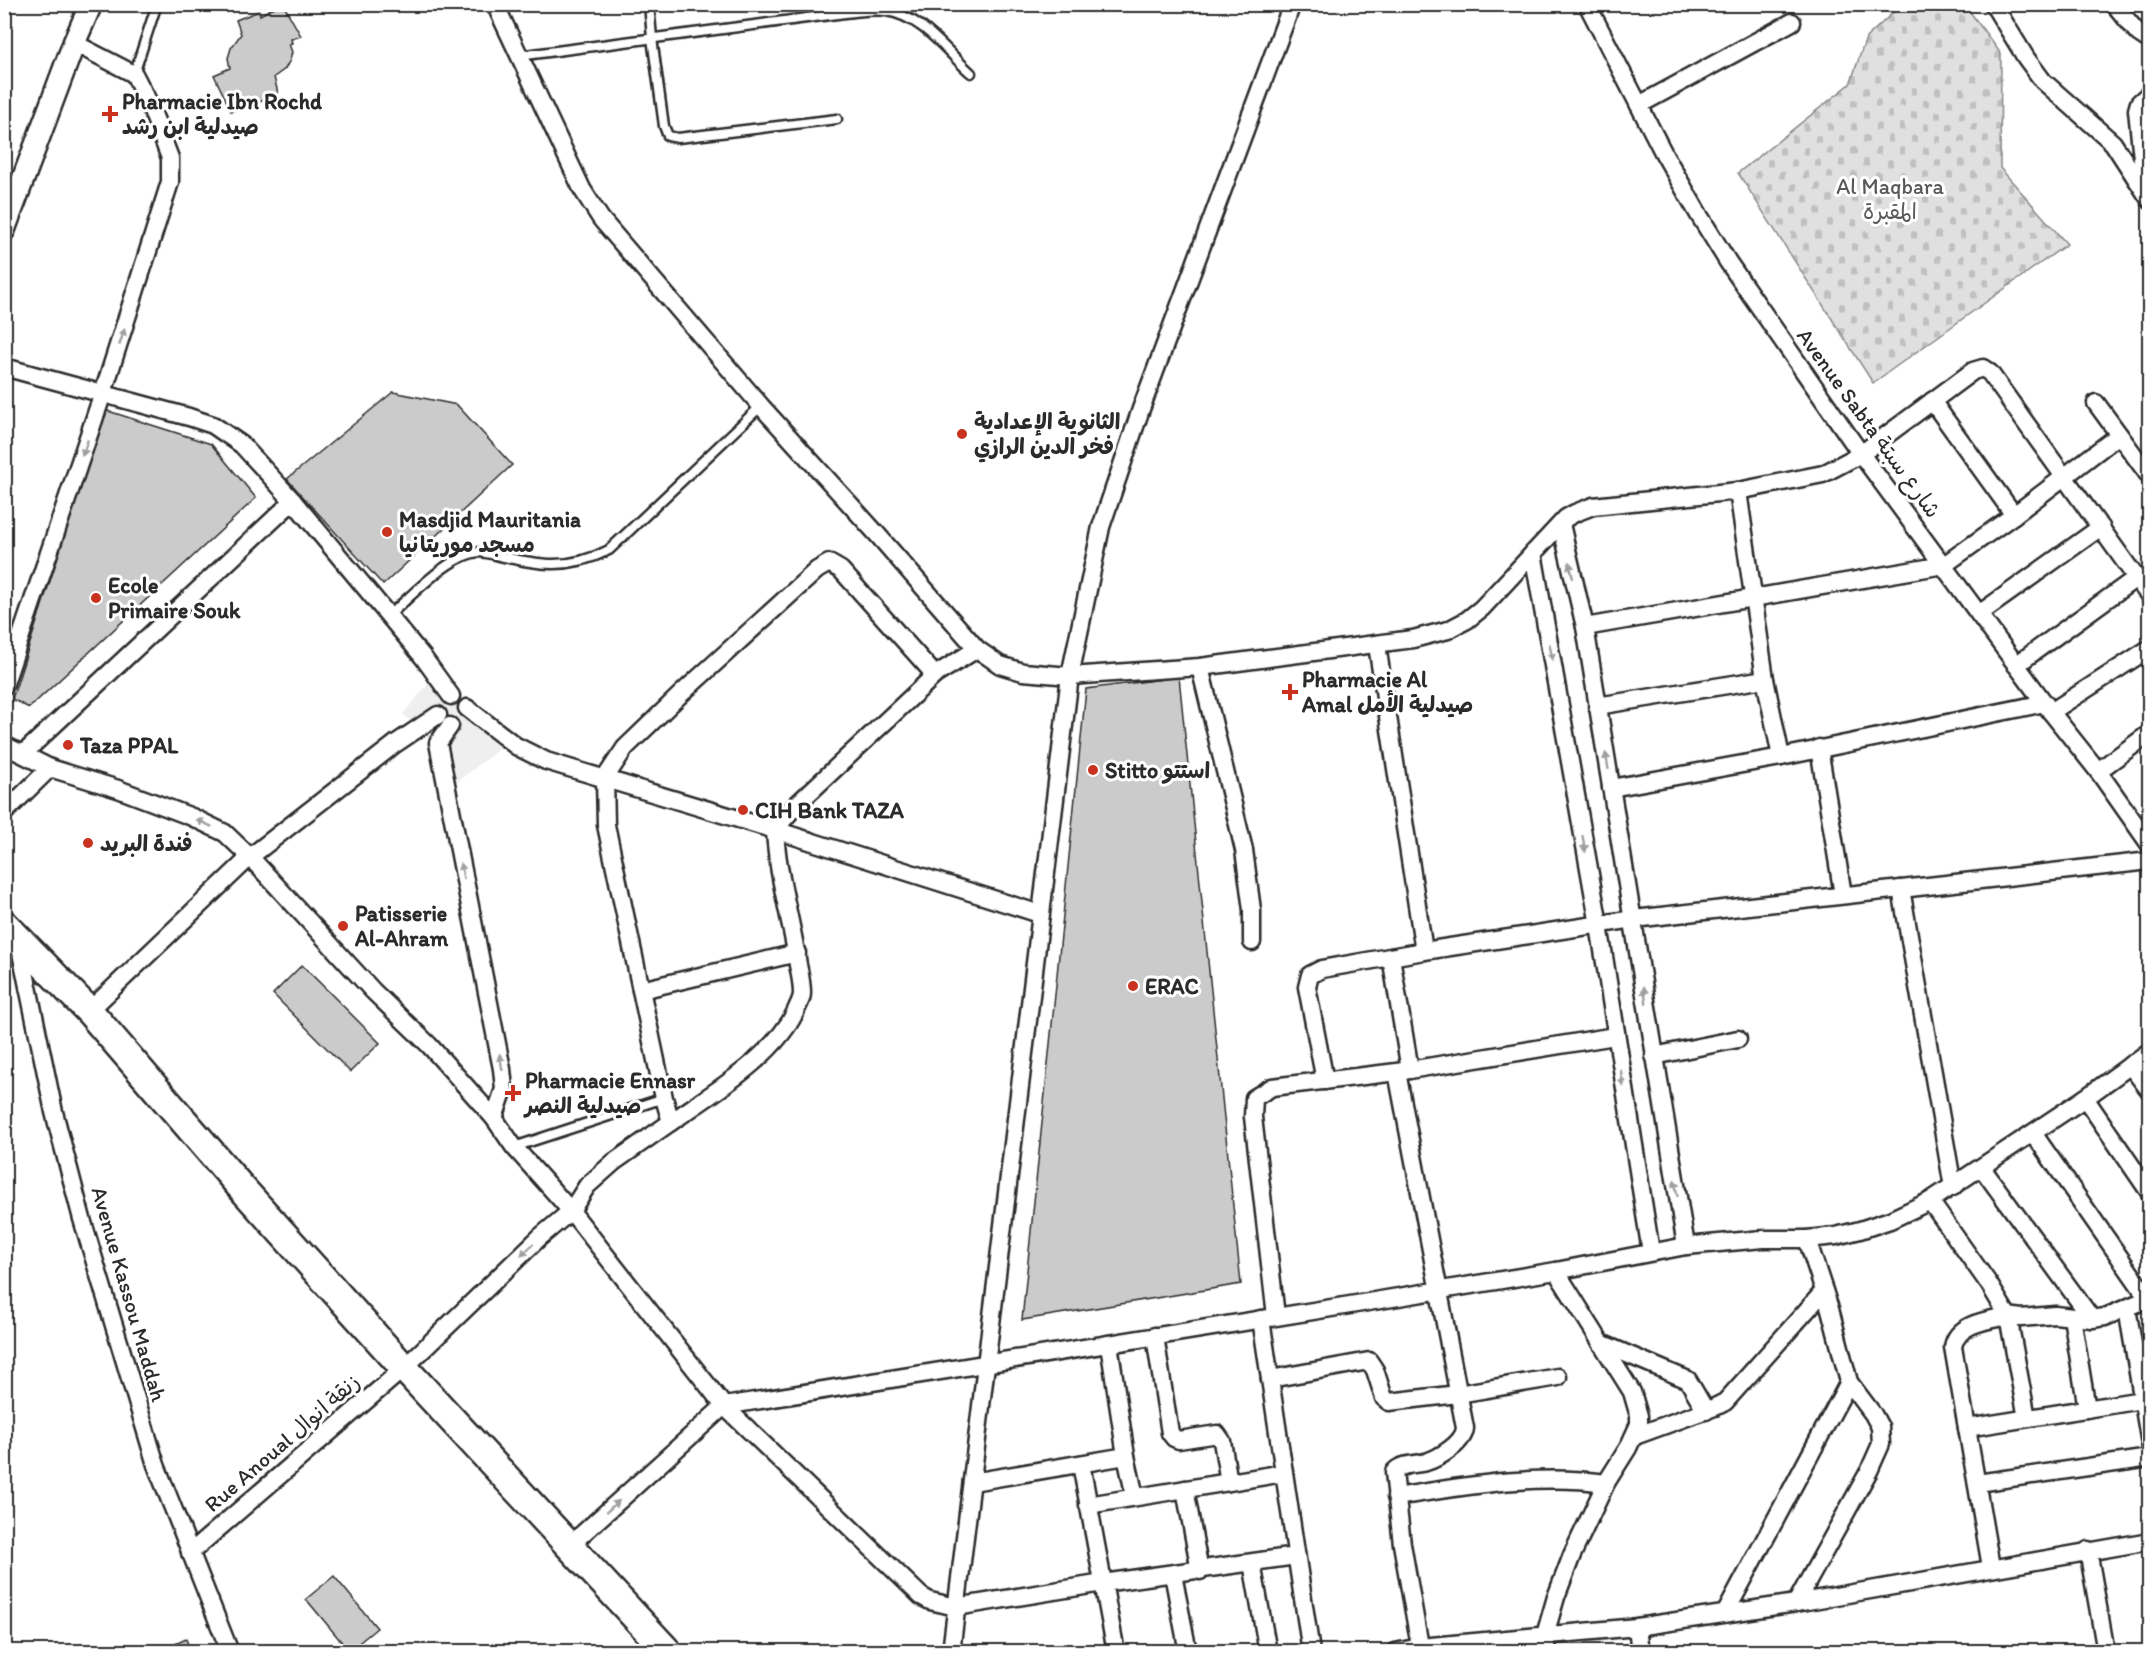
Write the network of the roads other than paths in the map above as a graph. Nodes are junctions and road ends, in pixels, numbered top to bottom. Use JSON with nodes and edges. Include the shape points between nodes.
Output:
{"nodes":[{"id":1,"x":91,"y":4,"type":"edge"},
{"id":2,"x":157,"y":4,"type":"edge"},
{"id":3,"x":495,"y":4,"type":"edge"},
{"id":4,"x":649,"y":4,"type":"edge"},
{"id":5,"x":1292,"y":4,"type":"edge"},
{"id":6,"x":1587,"y":4,"type":"edge"},
{"id":7,"x":1993,"y":4,"type":"edge"},
{"id":8,"x":2114,"y":4,"type":"edge"},
{"id":9,"x":1792,"y":22,"type":"dead end"},
{"id":10,"x":652,"y":38,"type":"junction"},
{"id":11,"x":2150,"y":41,"type":"edge"},
{"id":12,"x":74,"y":43,"type":"junction"},
{"id":13,"x":518,"y":56,"type":"junction"},
{"id":14,"x":971,"y":73,"type":"dead end"},
{"id":15,"x":134,"y":74,"type":"junction"},
{"id":16,"x":2150,"y":93,"type":"edge"},
{"id":17,"x":1639,"y":105,"type":"junction"},
{"id":18,"x":837,"y":119,"type":"dead end"},
{"id":19,"x":2147,"y":196,"type":"edge"},
{"id":20,"x":4,"y":230,"type":"edge"},
{"id":21,"x":4,"y":368,"type":"edge"},
{"id":22,"x":103,"y":393,"type":"junction"},
{"id":23,"x":1932,"y":401,"type":"junction"},
{"id":24,"x":2096,"y":403,"type":"dead end"},
{"id":25,"x":761,"y":406,"type":"junction"},
{"id":26,"x":2119,"y":435,"type":"junction"},
{"id":27,"x":1861,"y":454,"type":"junction"},
{"id":28,"x":2065,"y":477,"type":"junction"},
{"id":29,"x":2150,"y":477,"type":"edge"},
{"id":30,"x":1738,"y":491,"type":"junction"},
{"id":31,"x":293,"y":501,"type":"junction"},
{"id":32,"x":2014,"y":515,"type":"junction"},
{"id":33,"x":1561,"y":524,"type":"junction"},
{"id":34,"x":2101,"y":527,"type":"junction"},
{"id":35,"x":1533,"y":553,"type":"junction"},
{"id":36,"x":1944,"y":565,"type":"junction"},
{"id":37,"x":2136,"y":578,"type":"junction"},
{"id":38,"x":2150,"y":597,"type":"edge"},
{"id":39,"x":1753,"y":599,"type":"junction"},
{"id":40,"x":1980,"y":614,"type":"junction"},
{"id":41,"x":388,"y":616,"type":"junction"},
{"id":42,"x":1585,"y":627,"type":"junction"},
{"id":43,"x":1377,"y":645,"type":"junction"},
{"id":44,"x":2150,"y":648,"type":"edge"},
{"id":45,"x":976,"y":649,"type":"junction"},
{"id":46,"x":2016,"y":665,"type":"junction"},
{"id":47,"x":1200,"y":667,"type":"junction"},
{"id":48,"x":935,"y":675,"type":"junction"},
{"id":49,"x":1070,"y":676,"type":"junction"},
{"id":50,"x":1765,"y":679,"type":"junction"},
{"id":51,"x":4,"y":686,"type":"edge"},
{"id":52,"x":451,"y":696,"type":"junction"},
{"id":53,"x":1598,"y":706,"type":"junction"},
{"id":54,"x":2048,"y":707,"type":"junction"},
{"id":55,"x":467,"y":708,"type":"junction"},
{"id":56,"x":444,"y":720,"type":"junction"},
{"id":57,"x":2150,"y":733,"type":"edge"},
{"id":58,"x":4,"y":745,"type":"edge"},
{"id":59,"x":1819,"y":748,"type":"junction"},
{"id":60,"x":24,"y":753,"type":"junction"},
{"id":61,"x":1781,"y":757,"type":"junction"},
{"id":62,"x":50,"y":768,"type":"junction"},
{"id":63,"x":2098,"y":771,"type":"junction"},
{"id":64,"x":605,"y":778,"type":"junction"},
{"id":65,"x":1611,"y":788,"type":"junction"},
{"id":66,"x":4,"y":813,"type":"edge"},
{"id":67,"x":775,"y":830,"type":"junction"},
{"id":68,"x":2150,"y":845,"type":"edge"},
{"id":69,"x":250,"y":857,"type":"junction"},
{"id":70,"x":2150,"y":861,"type":"edge"},
{"id":71,"x":1901,"y":888,"type":"junction"},
{"id":72,"x":1843,"y":895,"type":"junction"},
{"id":73,"x":1040,"y":914,"type":"junction"},
{"id":74,"x":1634,"y":920,"type":"junction"},
{"id":75,"x":1599,"y":925,"type":"junction"},
{"id":76,"x":11,"y":932,"type":"edge"},
{"id":77,"x":1252,"y":942,"type":"dead end"},
{"id":78,"x":1424,"y":951,"type":"junction"},
{"id":79,"x":797,"y":953,"type":"junction"},
{"id":80,"x":1391,"y":957,"type":"junction"},
{"id":81,"x":641,"y":990,"type":"junction"},
{"id":82,"x":89,"y":1011,"type":"junction"},
{"id":83,"x":1615,"y":1036,"type":"junction"},
{"id":84,"x":1738,"y":1039,"type":"dead end"},
{"id":85,"x":2150,"y":1051,"type":"edge"},
{"id":86,"x":1654,"y":1056,"type":"junction"},
{"id":87,"x":2130,"y":1065,"type":"junction"},
{"id":88,"x":1403,"y":1071,"type":"junction"},
{"id":89,"x":1325,"y":1081,"type":"junction"},
{"id":90,"x":2150,"y":1091,"type":"edge"},
{"id":91,"x":664,"y":1098,"type":"junction"},
{"id":92,"x":2085,"y":1098,"type":"junction"},
{"id":93,"x":494,"y":1118,"type":"junction"},
{"id":94,"x":671,"y":1122,"type":"junction"},
{"id":95,"x":2033,"y":1133,"type":"junction"},
{"id":96,"x":514,"y":1147,"type":"junction"},
{"id":97,"x":1982,"y":1168,"type":"junction"},
{"id":98,"x":1953,"y":1187,"type":"junction"},
{"id":99,"x":2150,"y":1193,"type":"edge"},
{"id":100,"x":1930,"y":1201,"type":"junction"},
{"id":101,"x":571,"y":1211,"type":"junction"},
{"id":102,"x":1807,"y":1239,"type":"junction"},
{"id":103,"x":1686,"y":1245,"type":"junction"},
{"id":104,"x":1651,"y":1252,"type":"junction"},
{"id":105,"x":1556,"y":1271,"type":"junction"},
{"id":106,"x":1438,"y":1290,"type":"junction"},
{"id":107,"x":1824,"y":1291,"type":"junction"},
{"id":108,"x":2149,"y":1298,"type":"edge"},
{"id":109,"x":2127,"y":1308,"type":"junction"},
{"id":110,"x":2008,"y":1316,"type":"junction"},
{"id":111,"x":1269,"y":1317,"type":"junction"},
{"id":112,"x":2072,"y":1317,"type":"junction"},
{"id":113,"x":2092,"y":1319,"type":"junction"},
{"id":114,"x":1155,"y":1336,"type":"junction"},
{"id":115,"x":1601,"y":1343,"type":"junction"},
{"id":116,"x":1109,"y":1344,"type":"junction"},
{"id":117,"x":987,"y":1363,"type":"junction"},
{"id":118,"x":404,"y":1368,"type":"junction"},
{"id":119,"x":1558,"y":1377,"type":"dead end"},
{"id":120,"x":1270,"y":1379,"type":"junction"},
{"id":121,"x":1849,"y":1382,"type":"junction"},
{"id":122,"x":1458,"y":1394,"type":"junction"},
{"id":123,"x":2142,"y":1400,"type":"junction"},
{"id":124,"x":724,"y":1406,"type":"junction"},
{"id":125,"x":2087,"y":1409,"type":"junction"},
{"id":126,"x":1706,"y":1411,"type":"junction"},
{"id":127,"x":2027,"y":1418,"type":"junction"},
{"id":128,"x":1967,"y":1428,"type":"junction"},
{"id":129,"x":1635,"y":1436,"type":"junction"},
{"id":130,"x":2150,"y":1444,"type":"edge"},
{"id":131,"x":1126,"y":1456,"type":"junction"},
{"id":132,"x":2150,"y":1458,"type":"edge"},
{"id":133,"x":1081,"y":1464,"type":"junction"},
{"id":134,"x":1284,"y":1473,"type":"junction"},
{"id":135,"x":972,"y":1482,"type":"junction"},
{"id":136,"x":1229,"y":1482,"type":"junction"},
{"id":137,"x":1606,"y":1483,"type":"junction"},
{"id":138,"x":1977,"y":1483,"type":"junction"},
{"id":139,"x":1185,"y":1489,"type":"junction"},
{"id":140,"x":1135,"y":1497,"type":"junction"},
{"id":141,"x":1396,"y":1497,"type":"junction"},
{"id":142,"x":1088,"y":1505,"type":"junction"},
{"id":143,"x":2150,"y":1541,"type":"edge"},
{"id":144,"x":570,"y":1545,"type":"junction"},
{"id":145,"x":2088,"y":1550,"type":"junction"},
{"id":146,"x":190,"y":1553,"type":"junction"},
{"id":147,"x":1296,"y":1556,"type":"junction"},
{"id":148,"x":1252,"y":1563,"type":"junction"},
{"id":149,"x":1991,"y":1567,"type":"junction"},
{"id":150,"x":1200,"y":1570,"type":"junction"},
{"id":151,"x":1173,"y":1574,"type":"junction"},
{"id":152,"x":1103,"y":1582,"type":"junction"},
{"id":153,"x":1796,"y":1603,"type":"junction"},
{"id":154,"x":956,"y":1607,"type":"junction"},
{"id":155,"x":1726,"y":1612,"type":"junction"},
{"id":156,"x":1637,"y":1627,"type":"junction"},
{"id":157,"x":1546,"y":1643,"type":"edge"},
{"id":158,"x":1421,"y":1649,"type":"edge"},
{"id":159,"x":230,"y":1652,"type":"edge"},
{"id":160,"x":668,"y":1652,"type":"edge"},
{"id":161,"x":951,"y":1652,"type":"edge"},
{"id":162,"x":1116,"y":1652,"type":"edge"},
{"id":163,"x":1188,"y":1652,"type":"edge"},
{"id":164,"x":1268,"y":1652,"type":"edge"},
{"id":165,"x":1311,"y":1652,"type":"edge"},
{"id":166,"x":1395,"y":1652,"type":"edge"},
{"id":167,"x":1640,"y":1652,"type":"edge"},
{"id":168,"x":2106,"y":1652,"type":"edge"}],
"edges":[{"from":1,"to":12,"type":"street"},
{"from":2,"to":15,"type":"lane"},
{"from":3,"to":13,"type":"street"},
{"from":4,"to":10,"type":"lane"},
{"from":5,"to":49,"type":"street","via":[[1101,527]]},
{"from":6,"to":17,"type":"street","name":"Avenue Sabta شارع سبتة"},
{"from":7,"to":19,"type":"street","via":[[2043,81],[2113,143]]},
{"from":8,"to":11,"type":"street"},
{"from":9,"to":17,"type":"street"},
{"from":10,"to":13,"type":"lane"},
{"from":10,"to":14,"type":"lane","via":[[885,10],[907,15]]},
{"from":10,"to":18,"type":"lane","via":[[668,136]]},
{"from":12,"to":15,"type":"street"},
{"from":12,"to":20,"type":"street"},
{"from":13,"to":25,"type":"street","via":[[582,189],[602,219]]},
{"from":22,"to":15,"type":"street","one_way":true,"via":[[170,182],[170,158]]},
{"from":16,"to":19,"type":"street","via":[[2137,110]]},
{"from":17,"to":27,"type":"street","name":"Avenue Sabta شارع سبتة","via":[[1728,262]]},
{"from":21,"to":22,"type":"street"},
{"from":22,"to":31,"type":"street","via":[[213,425],[242,445]]},
{"from":22,"to":51,"type":"street","one_way":true},
{"from":23,"to":27,"type":"street"},
{"from":23,"to":28,"type":"street","via":[[1973,371],[1987,370]]},
{"from":23,"to":32,"type":"street"},
{"from":24,"to":26,"type":"street"},
{"from":25,"to":41,"type":"lane","via":[[609,550],[575,564],[544,565],[471,553],[442,570]]},
{"from":25,"to":45,"type":"street"},
{"from":26,"to":28,"type":"street"},
{"from":26,"to":29,"type":"street"},
{"from":27,"to":30,"type":"street","via":[[1823,474]]},
{"from":27,"to":36,"type":"street","name":"Avenue Sabta شارع سبتة"},
{"from":28,"to":32,"type":"street"},
{"from":28,"to":34,"type":"street"},
{"from":30,"to":33,"type":"street","via":[[1593,506]]},
{"from":30,"to":39,"type":"street"},
{"from":31,"to":41,"type":"street"},
{"from":31,"to":60,"type":"street"},
{"from":32,"to":36,"type":"street"},
{"from":33,"to":35,"type":"street"},
{"from":42,"to":33,"type":"street","one_way":true},
{"from":34,"to":37,"type":"street"},
{"from":34,"to":40,"type":"street"},
{"from":35,"to":43,"type":"street","via":[[1467,620],[1432,635]]},
{"from":35,"to":75,"type":"street","one_way":true},
{"from":36,"to":39,"type":"street"},
{"from":36,"to":40,"type":"street","name":"Avenue Sabta شارع سبتة"},
{"from":37,"to":38,"type":"street"},
{"from":37,"to":46,"type":"street"},
{"from":39,"to":42,"type":"street"},
{"from":39,"to":50,"type":"street"},
{"from":40,"to":46,"type":"street","name":"Avenue Sabta شارع سبتة"},
{"from":41,"to":52,"type":"street"},
{"from":42,"to":53,"type":"street"},
{"from":43,"to":47,"type":"street"},
{"from":43,"to":78,"type":"street"},
{"from":44,"to":54,"type":"street"},
{"from":45,"to":48,"type":"street"},
{"from":45,"to":49,"type":"street","via":[[1023,672]]},
{"from":46,"to":54,"type":"street","name":"Avenue Sabta شارع سبتة"},
{"from":47,"to":49,"type":"street"},
{"from":47,"to":77,"type":"street","via":[[1244,850]]},
{"from":48,"to":64,"type":"street","via":[[842,570],[829,563],[681,693],[625,748]]},
{"from":48,"to":67,"type":"street","via":[[794,807]]},
{"from":49,"to":73,"type":"street"},
{"from":50,"to":53,"type":"street"},
{"from":50,"to":61,"type":"street"},
{"from":52,"to":55,"type":"street","via":[[463,700]]},
{"from":52,"to":56,"type":"street","via":[[439,705]]},
{"from":65,"to":53,"type":"street","one_way":true},
{"from":54,"to":59,"type":"street"},
{"from":54,"to":63,"type":"street","name":"Avenue Sabta شارع سبتة"},
{"from":55,"to":56,"type":"street","via":[[458,725]]},
{"from":55,"to":64,"type":"street","via":[[516,746],[546,761]]},
{"from":56,"to":69,"type":"street","via":[[394,744]]},
{"from":93,"to":56,"type":"street","one_way":true,"via":[[504,1089],[502,1069],[438,743]]},
{"from":57,"to":63,"type":"street"},
{"from":58,"to":60,"type":"street"},
{"from":59,"to":61,"type":"street"},
{"from":59,"to":72,"type":"street"},
{"from":60,"to":62,"type":"street"},
{"from":61,"to":65,"type":"street"},
{"from":62,"to":66,"type":"street"},
{"from":69,"to":62,"type":"street","one_way":true,"via":[[225,833],[192,817]]},
{"from":63,"to":68,"type":"street","name":"Avenue Sabta شارع سبتة"},
{"from":64,"to":67,"type":"street"},
{"from":64,"to":81,"type":"street","via":[[606,825]]},
{"from":65,"to":74,"type":"street"},
{"from":67,"to":73,"type":"street"},
{"from":67,"to":79,"type":"street","name":"Rue Anoual زنقة انوال","via":[[776,854]]},
{"from":69,"to":82,"type":"street"},
{"from":69,"to":93,"type":"street"},
{"from":70,"to":71,"type":"street"},
{"from":71,"to":72,"type":"street"},
{"from":71,"to":98,"type":"street"},
{"from":72,"to":74,"type":"street"},
{"from":73,"to":117,"type":"street"},
{"from":74,"to":75,"type":"street"},
{"from":86,"to":74,"type":"street","one_way":true},
{"from":75,"to":78,"type":"street"},
{"from":75,"to":83,"type":"street"},
{"from":76,"to":82,"type":"main road"},
{"from":76,"to":146,"type":"street","name":"Avenue Kassou Maddah","via":[[82,1219],[156,1466]]},
{"from":78,"to":80,"type":"street"},
{"from":79,"to":81,"type":"street"},
{"from":79,"to":94,"type":"street","name":"Rue Anoual زنقة انوال","via":[[802,995],[783,1035],[734,1077]]},
{"from":80,"to":88,"type":"street"},
{"from":80,"to":89,"type":"street","via":[[1322,969],[1310,975],[1307,987]]},
{"from":81,"to":91,"type":"street"},
{"from":82,"to":118,"type":"main road","via":[[148,1083]]},
{"from":83,"to":88,"type":"street"},
{"from":83,"to":104,"type":"street","one_way":true},
{"from":84,"to":86,"type":"street"},
{"from":85,"to":87,"type":"street"},
{"from":103,"to":86,"type":"street","one_way":true},
{"from":87,"to":90,"type":"street"},
{"from":87,"to":92,"type":"street"},
{"from":88,"to":89,"type":"street"},
{"from":88,"to":106,"type":"street"},
{"from":89,"to":111,"type":"street","via":[[1272,1087],[1254,1098]]},
{"from":91,"to":94,"type":"street"},
{"from":91,"to":96,"type":"lane"},
{"from":92,"to":95,"type":"street"},
{"from":92,"to":99,"type":"street"},
{"from":93,"to":96,"type":"street"},
{"from":94,"to":101,"type":"street","name":"Rue Anoual زنقة انوال","via":[[587,1186]]},
{"from":95,"to":97,"type":"street"},
{"from":95,"to":108,"type":"street"},
{"from":96,"to":101,"type":"street"},
{"from":97,"to":98,"type":"street"},
{"from":97,"to":113,"type":"street"},
{"from":98,"to":100,"type":"street"},
{"from":100,"to":102,"type":"street","via":[[1860,1230]]},
{"from":100,"to":110,"type":"street"},
{"from":101,"to":118,"type":"street","name":"Rue Anoual زنقة انوال","one_way":true},
{"from":101,"to":124,"type":"street"},
{"from":102,"to":103,"type":"street"},
{"from":102,"to":107,"type":"street"},
{"from":103,"to":104,"type":"street"},
{"from":104,"to":105,"type":"street"},
{"from":105,"to":106,"type":"street"},
{"from":105,"to":115,"type":"street"},
{"from":106,"to":111,"type":"street"},
{"from":106,"to":122,"type":"street"},
{"from":107,"to":121,"type":"street"},
{"from":107,"to":126,"type":"street","via":[[1735,1392]]},
{"from":108,"to":109,"type":"street"},
{"from":109,"to":113,"type":"street"},
{"from":109,"to":123,"type":"street"},
{"from":110,"to":112,"type":"street"},
{"from":110,"to":127,"type":"street"},
{"from":110,"to":128,"type":"street","via":[[1973,1325],[1954,1342]]},
{"from":111,"to":114,"type":"street"},
{"from":111,"to":120,"type":"street"},
{"from":112,"to":113,"type":"street"},
{"from":112,"to":125,"type":"street"},
{"from":114,"to":116,"type":"street"},
{"from":114,"to":136,"type":"street","via":[[1170,1433],[1179,1440],[1217,1434],[1222,1441]]},
{"from":115,"to":126,"type":"street","via":[[1681,1375],[1695,1389]]},
{"from":115,"to":129,"type":"street","via":[[1632,1392],[1639,1416]]},
{"from":116,"to":117,"type":"street"},
{"from":116,"to":131,"type":"street"},
{"from":117,"to":124,"type":"street"},
{"from":117,"to":135,"type":"street"},
{"from":118,"to":144,"type":"main road"},
{"from":118,"to":146,"type":"street","name":"Rue Anoual زنقة انوال"},
{"from":119,"to":122,"type":"street"},
{"from":120,"to":122,"type":"street","via":[[1369,1361],[1386,1401]]},
{"from":120,"to":134,"type":"street"},
{"from":121,"to":153,"type":"street","via":[[1880,1427],[1881,1444]]},
{"from":121,"to":155,"type":"street"},
{"from":122,"to":141,"type":"street","via":[[1463,1436],[1432,1459],[1396,1469]]},
{"from":123,"to":125,"type":"street"},
{"from":123,"to":130,"type":"street"},
{"from":144,"to":124,"type":"street","one_way":true},
{"from":124,"to":154,"type":"street","via":[[912,1589],[930,1601]]},
{"from":125,"to":127,"type":"street"},
{"from":126,"to":129,"type":"street"},
{"from":127,"to":128,"type":"street"},
{"from":128,"to":138,"type":"street"},
{"from":129,"to":137,"type":"street"},
{"from":131,"to":133,"type":"street"},
{"from":131,"to":140,"type":"street"},
{"from":132,"to":138,"type":"street"},
{"from":133,"to":135,"type":"street"},
{"from":133,"to":142,"type":"street"},
{"from":134,"to":136,"type":"street"},
{"from":134,"to":147,"type":"street"},
{"from":135,"to":154,"type":"street"},
{"from":136,"to":139,"type":"street"},
{"from":137,"to":141,"type":"street","via":[[1565,1479],[1518,1481]]},
{"from":137,"to":157,"type":"street","via":[[1556,1597]]},
{"from":138,"to":149,"type":"street"},
{"from":139,"to":140,"type":"street"},
{"from":139,"to":150,"type":"street"},
{"from":140,"to":142,"type":"street"},
{"from":141,"to":158,"type":"street"},
{"from":142,"to":152,"type":"street"},
{"from":143,"to":145,"type":"street"},
{"from":144,"to":160,"type":"main road"},
{"from":145,"to":149,"type":"street"},
{"from":145,"to":168,"type":"street"},
{"from":146,"to":159,"type":"street","name":"Avenue Kassou Maddah"},
{"from":147,"to":148,"type":"street"},
{"from":147,"to":165,"type":"street"},
{"from":148,"to":150,"type":"street"},
{"from":148,"to":164,"type":"street"},
{"from":149,"to":153,"type":"street"},
{"from":150,"to":151,"type":"street"},
{"from":151,"to":152,"type":"street"},
{"from":151,"to":163,"type":"street"},
{"from":152,"to":154,"type":"street"},
{"from":152,"to":162,"type":"street"},
{"from":153,"to":155,"type":"street"},
{"from":154,"to":161,"type":"street"},
{"from":155,"to":156,"type":"street"},
{"from":156,"to":157,"type":"street"},
{"from":156,"to":167,"type":"street"},
{"from":157,"to":158,"type":"street"},
{"from":158,"to":166,"type":"street"}]}
